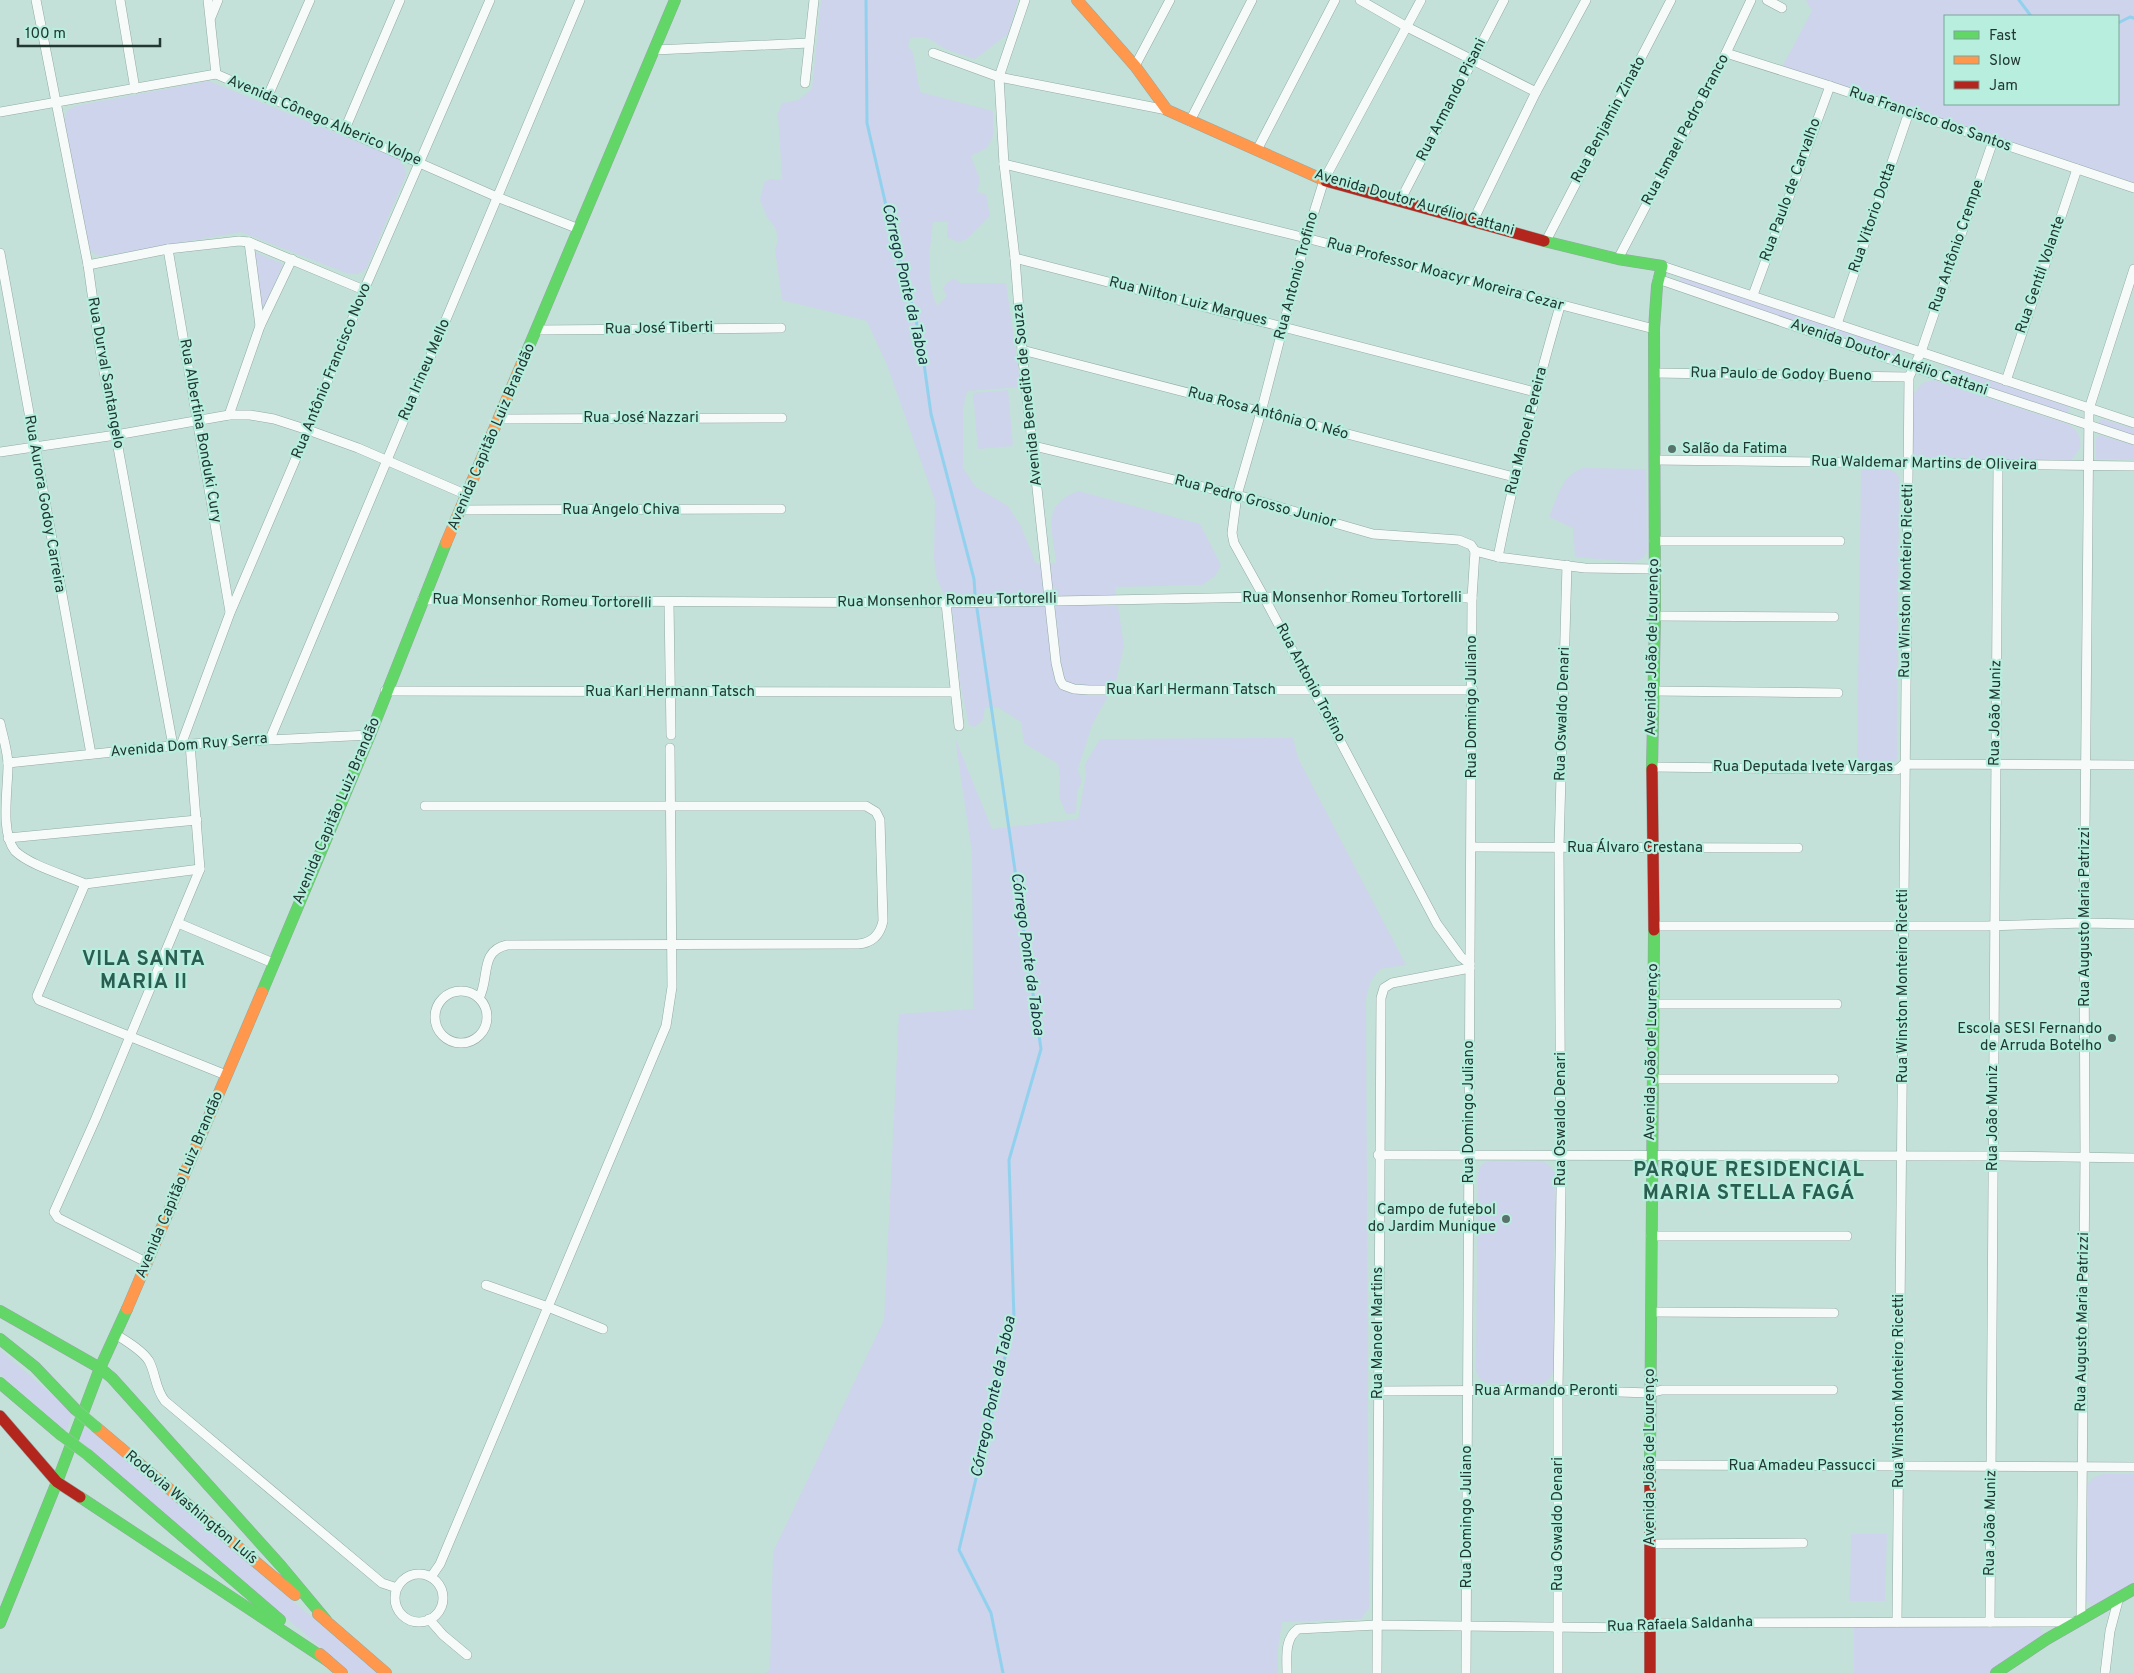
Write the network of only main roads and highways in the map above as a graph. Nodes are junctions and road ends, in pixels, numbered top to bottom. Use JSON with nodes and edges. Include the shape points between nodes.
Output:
{"nodes":[{"id":1,"x":675,"y":0,"type":"edge"},
{"id":2,"x":1081,"y":2,"type":"edge"},
{"id":3,"x":1658,"y":279,"type":"joint"},
{"id":4,"x":0,"y":1311,"type":"edge"},
{"id":5,"x":0,"y":1339,"type":"edge"},
{"id":6,"x":100,"y":1368,"type":"junction"},
{"id":7,"x":0,"y":1383,"type":"edge"},
{"id":8,"x":0,"y":1416,"type":"edge"},
{"id":9,"x":57,"y":1482,"type":"junction"},
{"id":10,"x":2134,"y":1589,"type":"edge"},
{"id":11,"x":326,"y":1620,"type":"junction"},
{"id":12,"x":0,"y":1623,"type":"edge"},
{"id":13,"x":328,"y":1661,"type":"junction"},
{"id":14,"x":342,"y":1673,"type":"edge"},
{"id":15,"x":386,"y":1673,"type":"edge"},
{"id":16,"x":1650,"y":1673,"type":"edge"},
{"id":17,"x":1996,"y":1673,"type":"edge"}],
"edges":[{"from":1,"to":6,"type":"main road","name":"Avenida Capitão Luiz Brandão","via":[[422,600],[370,735],[148,1263]]},
{"from":2,"to":3,"type":"main road","name":"Avenida Doutor Aurélio Cattani","via":[[1167,110],[1324,180],[1546,241],[1662,266]]},
{"from":3,"to":16,"type":"main road","name":"Avenida João de Lourenço","via":[[1654,329]]},
{"from":4,"to":6,"type":"main road"},
{"from":5,"to":11,"type":"main road","name":"Rodovia Washington Luís","bridge":true,"via":[[34,1367],[76,1410]]},
{"from":6,"to":9,"type":"main road","name":"Avenida Capitão Luiz Brandão"},
{"from":6,"to":11,"type":"main road","via":[[179,1452]]},
{"from":7,"to":13,"type":"main road","name":"Rodovia Washington Luís","bridge":true},
{"from":8,"to":9,"type":"main road"},
{"from":9,"to":12,"type":"main road","name":"Avenida Capitão Luiz Brandão"},
{"from":9,"to":13,"type":"main road"},
{"from":10,"to":17,"type":"main road","via":[[2025,1652]]},
{"from":11,"to":15,"type":"main road","name":"Rodovia Washington Luís"},
{"from":13,"to":14,"type":"main road","name":"Rodovia Washington Luís"}]}
